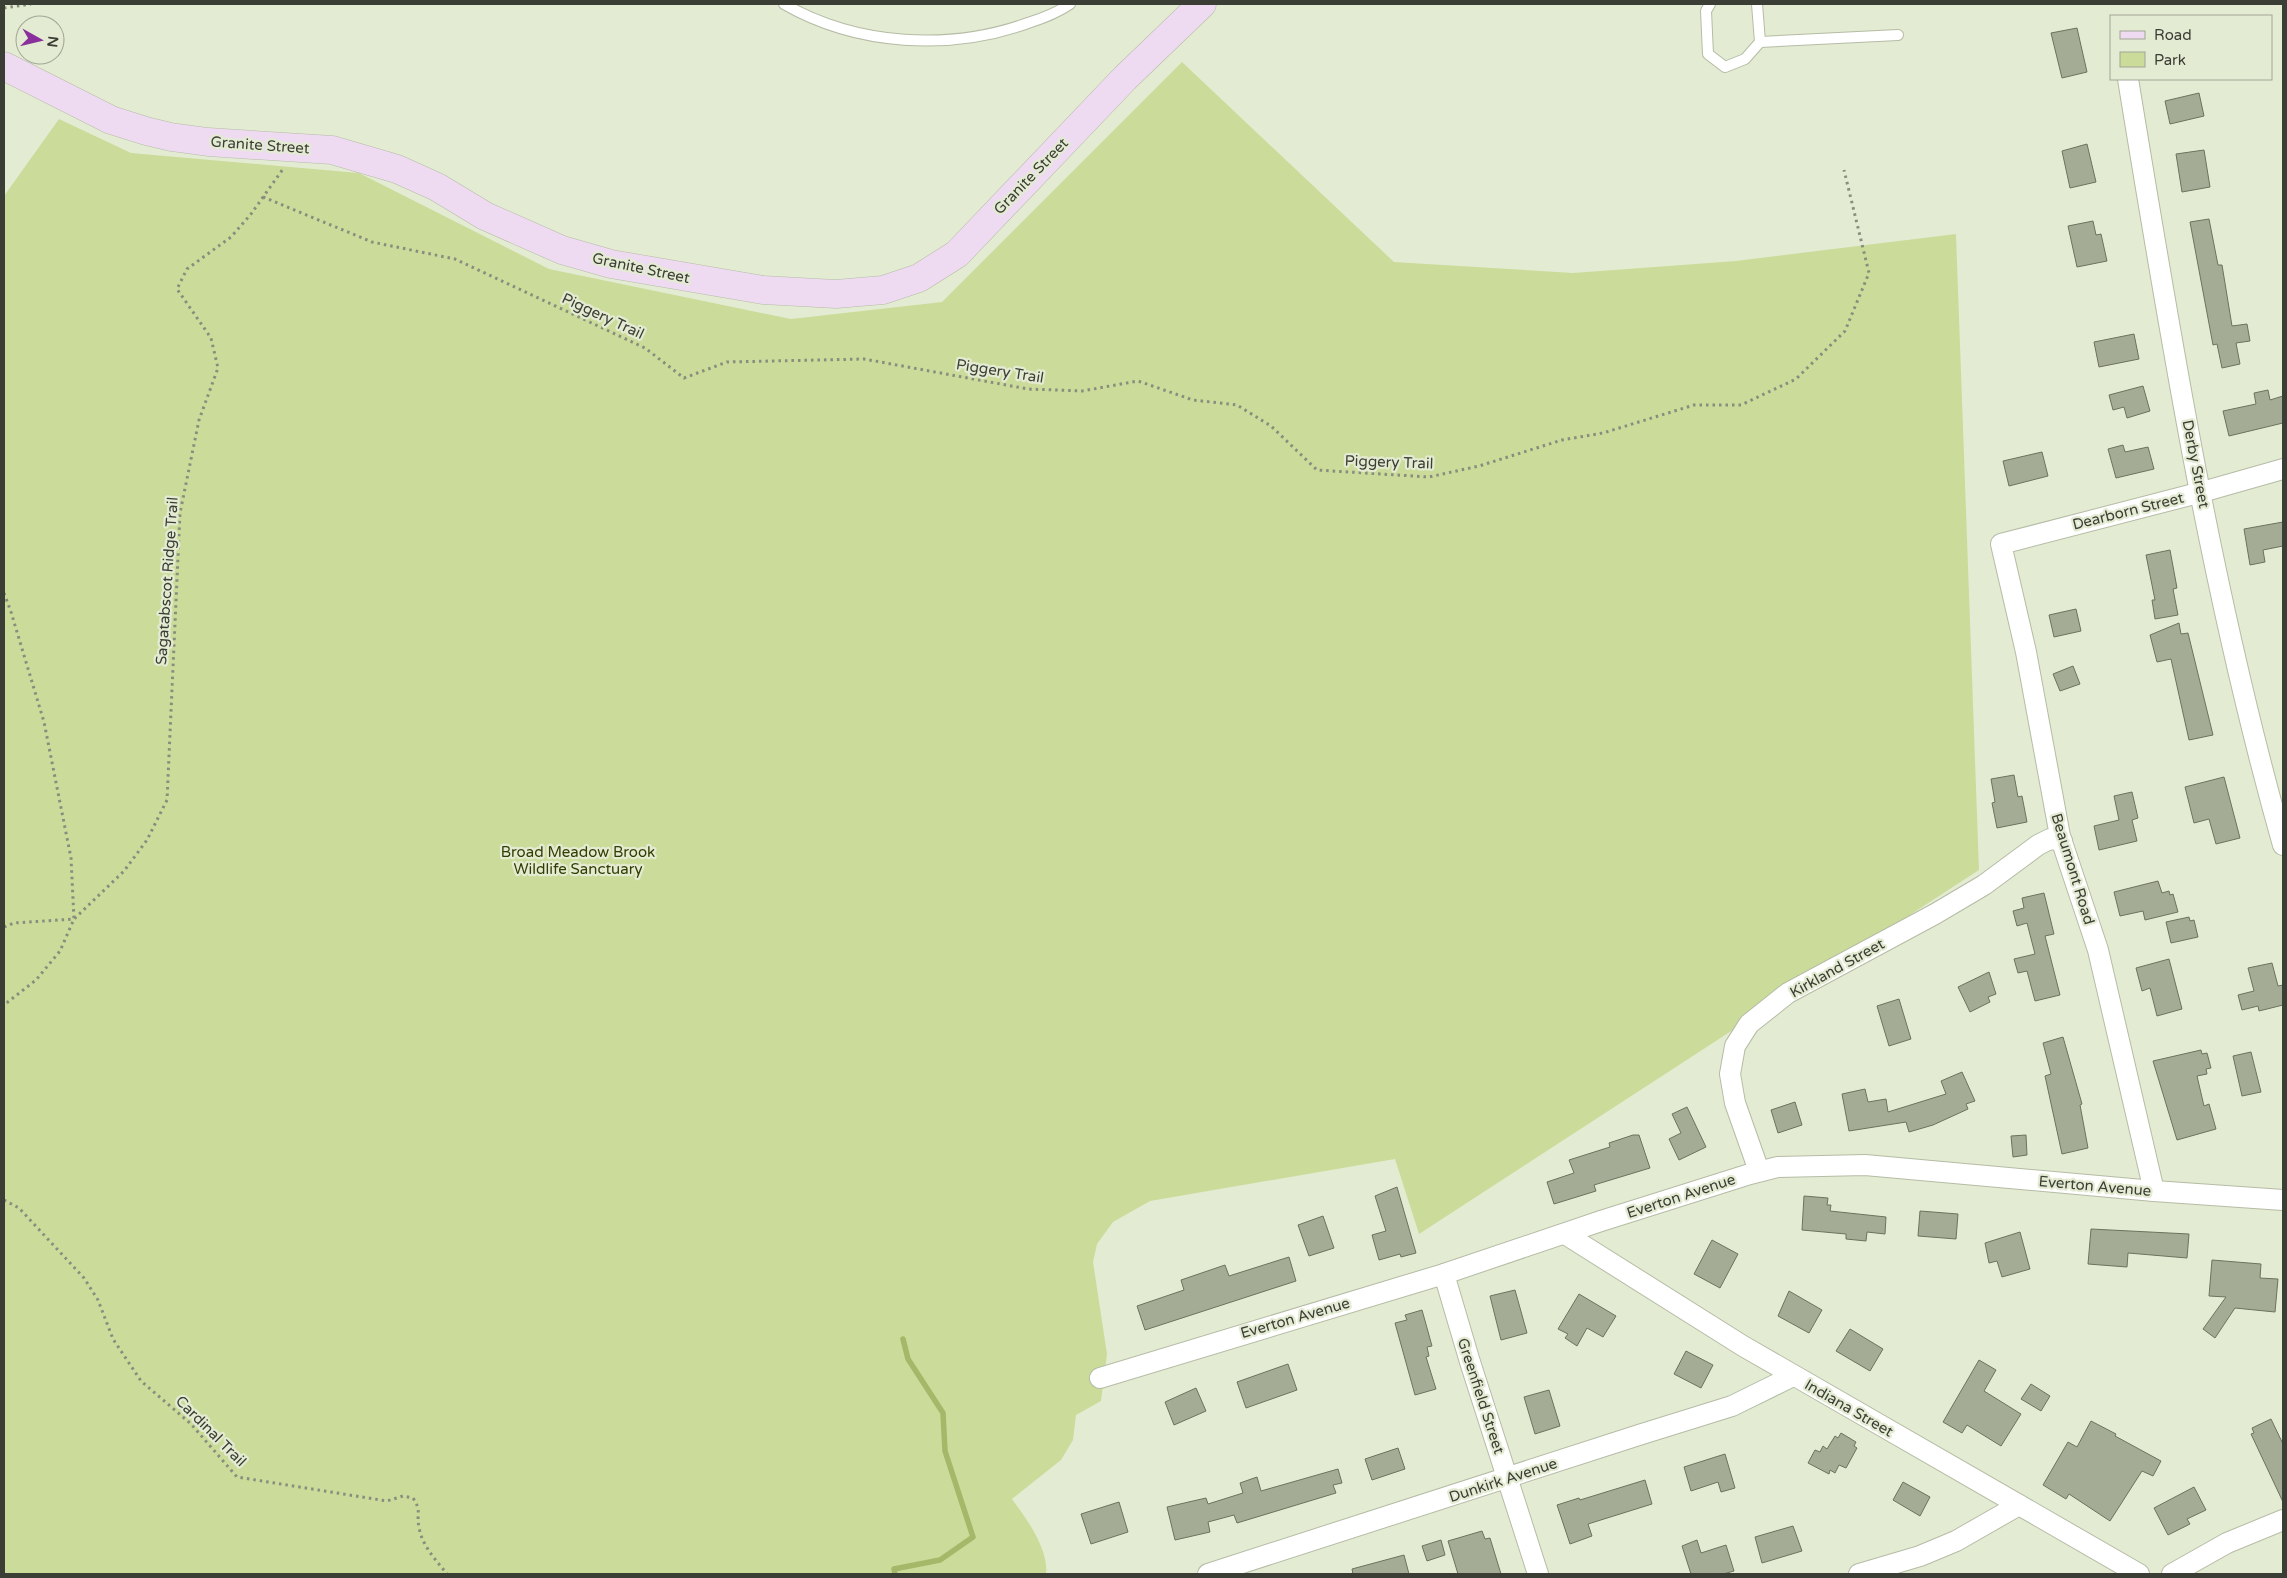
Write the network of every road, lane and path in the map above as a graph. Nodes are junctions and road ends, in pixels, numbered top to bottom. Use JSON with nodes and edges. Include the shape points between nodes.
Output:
{"nodes":[{"id":1,"x":31,"y":4,"type":"edge"},
{"id":2,"x":784,"y":4,"type":"edge"},
{"id":3,"x":1070,"y":4,"type":"edge"},
{"id":4,"x":1202,"y":4,"type":"edge"},
{"id":5,"x":1710,"y":4,"type":"edge"},
{"id":6,"x":1757,"y":4,"type":"edge"},
{"id":7,"x":4,"y":8,"type":"edge"},
{"id":8,"x":1898,"y":35,"type":"dead end"},
{"id":9,"x":1760,"y":42,"type":"junction"},
{"id":10,"x":4,"y":66,"type":"edge"},
{"id":11,"x":2128,"y":80,"type":"edge"},
{"id":12,"x":301,"y":147,"type":"junction"},
{"id":13,"x":1844,"y":170,"type":"dead end"},
{"id":14,"x":263,"y":197,"type":"junction"},
{"id":15,"x":2283,"y":469,"type":"edge"},
{"id":16,"x":2202,"y":492,"type":"junction"},
{"id":17,"x":2001,"y":544,"type":"joint"},
{"id":18,"x":4,"y":593,"type":"edge"},
{"id":19,"x":2062,"y":841,"type":"junction"},
{"id":20,"x":2283,"y":845,"type":"edge"},
{"id":21,"x":74,"y":919,"type":"junction"},
{"id":22,"x":4,"y":927,"type":"edge"},
{"id":23,"x":4,"y":1005,"type":"edge"},
{"id":24,"x":1759,"y":1171,"type":"junction"},
{"id":25,"x":2154,"y":1191,"type":"junction"},
{"id":26,"x":4,"y":1200,"type":"edge"},
{"id":27,"x":2283,"y":1200,"type":"edge"},
{"id":28,"x":1565,"y":1234,"type":"junction"},
{"id":29,"x":1444,"y":1274,"type":"junction"},
{"id":30,"x":1793,"y":1376,"type":"junction"},
{"id":31,"x":1100,"y":1378,"type":"dead end"},
{"id":32,"x":1507,"y":1479,"type":"junction"},
{"id":33,"x":2019,"y":1505,"type":"junction"},
{"id":34,"x":2283,"y":1520,"type":"edge"},
{"id":35,"x":447,"y":1574,"type":"edge"},
{"id":36,"x":1208,"y":1574,"type":"edge"},
{"id":37,"x":1538,"y":1574,"type":"edge"},
{"id":38,"x":1860,"y":1574,"type":"edge"},
{"id":39,"x":2139,"y":1574,"type":"edge"},
{"id":40,"x":2172,"y":1574,"type":"edge"}],
"edges":[{"from":1,"to":7,"type":"path"},
{"from":2,"to":3,"type":"lane","via":[[806,16],[847,30],[897,40],[952,40],[1005,31],[1058,12]]},
{"from":4,"to":12,"type":"street","name":"Granite Street","via":[[1125,78],[957,254],[919,278],[882,290],[836,294],[763,290],[611,264],[562,250],[485,216],[438,187],[398,169],[332,150]]},
{"from":5,"to":9,"type":"lane","via":[[1706,11],[1708,54],[1725,67],[1745,59]]},
{"from":6,"to":9,"type":"lane"},
{"from":8,"to":9,"type":"lane"},
{"from":10,"to":12,"type":"street","name":"Granite Street","via":[[111,120],[171,138]]},
{"from":11,"to":16,"type":"street","name":"Derby Street"},
{"from":12,"to":14,"type":"path","name":"Sagatabscot Ridge Trail"},
{"from":13,"to":14,"type":"path","name":"Piggery Trail","via":[[1869,273],[1845,331],[1796,379],[1741,404],[1694,405],[1602,433],[1562,440],[1479,466],[1429,477],[1317,470],[1271,426],[1237,405],[1193,400],[1138,381],[1082,391],[1028,389],[864,359],[727,362],[684,378],[645,348],[455,258],[372,242]]},
{"from":14,"to":21,"type":"path","name":"Sagatabscot Ridge Trail","via":[[231,237],[187,270],[177,289],[211,338],[218,368],[199,420],[180,513],[166,800],[147,840],[124,871]]},
{"from":15,"to":16,"type":"street","name":"Dearborn Street"},
{"from":16,"to":17,"type":"street","name":"Dearborn Street"},
{"from":16,"to":20,"type":"street","name":"Derby Street","via":[[2242,686]]},
{"from":17,"to":19,"type":"street","name":"Beaumont Road","via":[[2026,652]]},
{"from":18,"to":21,"type":"path","via":[[44,722],[71,858]]},
{"from":19,"to":24,"type":"street","name":"Kirkland Street","via":[[2050,839],[2038,845],[1984,885],[1788,993],[1749,1024],[1736,1046],[1730,1074],[1735,1103]]},
{"from":19,"to":25,"type":"street","name":"Beaumont Road","via":[[2098,950]]},
{"from":21,"to":22,"type":"path","via":[[14,923]]},
{"from":21,"to":23,"type":"path","via":[[60,951],[36,980]]},
{"from":24,"to":25,"type":"street","name":"Everton Avenue","via":[[1805,1165],[1865,1165]]},
{"from":24,"to":28,"type":"street","name":"Everton Avenue"},
{"from":25,"to":27,"type":"street","name":"Everton Avenue"},
{"from":26,"to":35,"type":"path","name":"Cardinal Trail","via":[[19,1208],[84,1278],[98,1300],[113,1339],[141,1381],[191,1424],[238,1477],[387,1501],[403,1496],[413,1498],[419,1507],[419,1528],[428,1551]]},
{"from":28,"to":29,"type":"street","name":"Everton Avenue"},
{"from":28,"to":30,"type":"street","name":"Indiana Street","via":[[1716,1331]]},
{"from":29,"to":31,"type":"street","name":"Everton Avenue"},
{"from":29,"to":32,"type":"street","name":"Greenfield Street"},
{"from":30,"to":32,"type":"street","name":"Dunkirk Avenue","via":[[1732,1406]]},
{"from":30,"to":33,"type":"street","name":"Indiana Street"},
{"from":32,"to":36,"type":"street","name":"Dunkirk Avenue"},
{"from":32,"to":37,"type":"street","name":"Greenfield Street"},
{"from":33,"to":38,"type":"street","via":[[1956,1541]]},
{"from":33,"to":39,"type":"street","name":"Indiana Street"},
{"from":34,"to":40,"type":"street","via":[[2227,1543]]}]}
